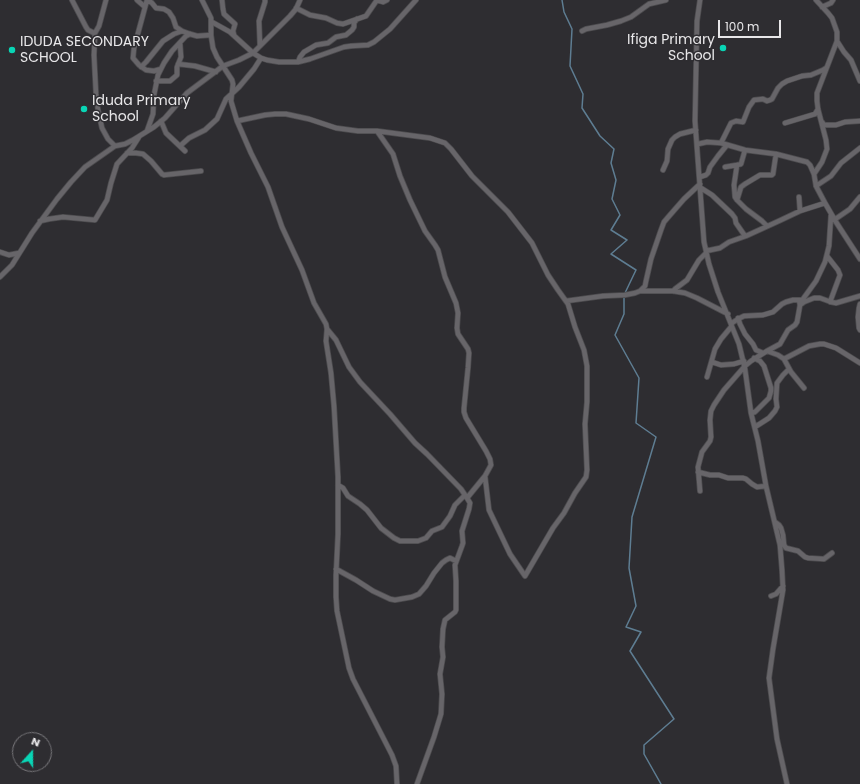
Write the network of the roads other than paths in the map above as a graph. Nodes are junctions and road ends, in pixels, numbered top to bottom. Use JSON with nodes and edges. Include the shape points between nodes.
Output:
{"nodes":[{"id":1,"x":72,"y":0,"type":"edge"},
{"id":2,"x":106,"y":0,"type":"edge"},
{"id":3,"x":137,"y":0,"type":"edge"},
{"id":4,"x":148,"y":0,"type":"edge"},
{"id":5,"x":202,"y":0,"type":"edge"},
{"id":6,"x":222,"y":0,"type":"edge"},
{"id":7,"x":300,"y":0,"type":"edge"},
{"id":8,"x":377,"y":0,"type":"edge"},
{"id":9,"x":387,"y":0,"type":"edge"},
{"id":10,"x":416,"y":0,"type":"edge"},
{"id":11,"x":666,"y":0,"type":"edge"},
{"id":12,"x":700,"y":0,"type":"edge"},
{"id":13,"x":816,"y":0,"type":"edge"},
{"id":14,"x":833,"y":0,"type":"edge"},
{"id":15,"x":266,"y":1,"type":"edge"},
{"id":16,"x":144,"y":7,"type":"junction"},
{"id":17,"x":822,"y":7,"type":"junction"},
{"id":18,"x":296,"y":8,"type":"junction"},
{"id":19,"x":357,"y":19,"type":"junction"},
{"id":20,"x":212,"y":22,"type":"junction"},
{"id":21,"x":182,"y":31,"type":"junction"},
{"id":22,"x":582,"y":31,"type":"dead end"},
{"id":23,"x":94,"y":33,"type":"dead end"},
{"id":24,"x":190,"y":34,"type":"junction"},
{"id":25,"x":211,"y":35,"type":"junction"},
{"id":26,"x":234,"y":35,"type":"junction"},
{"id":27,"x":837,"y":41,"type":"junction"},
{"id":28,"x":180,"y":43,"type":"junction"},
{"id":29,"x":260,"y":46,"type":"junction"},
{"id":30,"x":253,"y":53,"type":"junction"},
{"id":31,"x":261,"y":58,"type":"junction"},
{"id":32,"x":298,"y":62,"type":"junction"},
{"id":33,"x":178,"y":64,"type":"junction"},
{"id":34,"x":223,"y":66,"type":"junction"},
{"id":35,"x":828,"y":66,"type":"junction"},
{"id":36,"x":141,"y":67,"type":"junction"},
{"id":37,"x":161,"y":69,"type":"junction"},
{"id":38,"x":216,"y":72,"type":"junction"},
{"id":39,"x":156,"y":81,"type":"junction"},
{"id":40,"x":860,"y":81,"type":"edge"},
{"id":41,"x":231,"y":93,"type":"junction"},
{"id":42,"x":818,"y":109,"type":"junction"},
{"id":43,"x":161,"y":121,"type":"junction"},
{"id":44,"x":237,"y":121,"type":"junction"},
{"id":45,"x":860,"y":121,"type":"edge"},
{"id":46,"x":822,"y":122,"type":"junction"},
{"id":47,"x":785,"y":123,"type":"dead end"},
{"id":48,"x":696,"y":130,"type":"junction"},
{"id":49,"x":377,"y":131,"type":"junction"},
{"id":50,"x":147,"y":132,"type":"junction"},
{"id":51,"x":139,"y":136,"type":"junction"},
{"id":52,"x":721,"y":143,"type":"junction"},
{"id":53,"x":698,"y":144,"type":"junction"},
{"id":54,"x":727,"y":145,"type":"junction"},
{"id":55,"x":115,"y":146,"type":"junction"},
{"id":56,"x":180,"y":146,"type":"junction"},
{"id":57,"x":860,"y":148,"type":"edge"},
{"id":58,"x":745,"y":150,"type":"junction"},
{"id":59,"x":185,"y":151,"type":"dead end"},
{"id":60,"x":127,"y":153,"type":"junction"},
{"id":61,"x":776,"y":154,"type":"junction"},
{"id":62,"x":737,"y":165,"type":"junction"},
{"id":63,"x":725,"y":167,"type":"dead end"},
{"id":64,"x":663,"y":170,"type":"dead end"},
{"id":65,"x":201,"y":171,"type":"dead end"},
{"id":66,"x":814,"y":174,"type":"junction"},
{"id":67,"x":700,"y":177,"type":"junction"},
{"id":68,"x":701,"y":186,"type":"junction"},
{"id":69,"x":816,"y":186,"type":"junction"},
{"id":70,"x":860,"y":196,"type":"edge"},
{"id":71,"x":799,"y":197,"type":"dead end"},
{"id":72,"x":737,"y":200,"type":"junction"},
{"id":73,"x":825,"y":203,"type":"junction"},
{"id":74,"x":800,"y":211,"type":"junction"},
{"id":75,"x":831,"y":215,"type":"junction"},
{"id":76,"x":834,"y":220,"type":"junction"},
{"id":77,"x":40,"y":222,"type":"junction"},
{"id":78,"x":767,"y":226,"type":"junction"},
{"id":79,"x":745,"y":236,"type":"junction"},
{"id":80,"x":0,"y":252,"type":"edge"},
{"id":81,"x":706,"y":252,"type":"junction"},
{"id":82,"x":19,"y":253,"type":"junction"},
{"id":83,"x":827,"y":256,"type":"junction"},
{"id":84,"x":860,"y":259,"type":"edge"},
{"id":85,"x":0,"y":277,"type":"edge"},
{"id":86,"x":640,"y":292,"type":"junction"},
{"id":87,"x":673,"y":292,"type":"junction"},
{"id":88,"x":860,"y":296,"type":"edge"},
{"id":89,"x":566,"y":301,"type":"junction"},
{"id":90,"x":830,"y":302,"type":"junction"},
{"id":91,"x":799,"y":303,"type":"junction"},
{"id":92,"x":860,"y":304,"type":"edge"},
{"id":93,"x":728,"y":314,"type":"junction"},
{"id":94,"x":738,"y":318,"type":"junction"},
{"id":95,"x":732,"y":323,"type":"junction"},
{"id":96,"x":327,"y":329,"type":"junction"},
{"id":97,"x":860,"y":330,"type":"edge"},
{"id":98,"x":765,"y":352,"type":"junction"},
{"id":99,"x":754,"y":358,"type":"junction"},
{"id":100,"x":784,"y":359,"type":"junction"},
{"id":101,"x":712,"y":362,"type":"junction"},
{"id":102,"x":744,"y":364,"type":"junction"},
{"id":103,"x":860,"y":364,"type":"edge"},
{"id":104,"x":790,"y":369,"type":"junction"},
{"id":105,"x":707,"y":377,"type":"dead end"},
{"id":106,"x":804,"y":388,"type":"dead end"},
{"id":107,"x":751,"y":413,"type":"junction"},
{"id":108,"x":755,"y":427,"type":"junction"},
{"id":109,"x":698,"y":472,"type":"junction"},
{"id":110,"x":485,"y":476,"type":"junction"},
{"id":111,"x":338,"y":485,"type":"junction"},
{"id":112,"x":766,"y":486,"type":"junction"},
{"id":113,"x":700,"y":491,"type":"dead end"},
{"id":114,"x":466,"y":497,"type":"junction"},
{"id":115,"x":775,"y":522,"type":"junction"},
{"id":116,"x":832,"y":553,"type":"dead end"},
{"id":117,"x":456,"y":561,"type":"junction"},
{"id":118,"x":336,"y":569,"type":"junction"},
{"id":119,"x":783,"y":586,"type":"junction"},
{"id":120,"x":772,"y":596,"type":"dead end"},
{"id":121,"x":396,"y":784,"type":"edge"},
{"id":122,"x":417,"y":784,"type":"edge"},
{"id":123,"x":788,"y":784,"type":"edge"}],
"edges":[{"from":1,"to":23,"type":"street","via":[[86,28]]},
{"from":2,"to":55,"type":"street","via":[[95,33],[96,94],[102,128]]},
{"from":3,"to":16,"type":"street"},
{"from":4,"to":16,"type":"street"},
{"from":4,"to":21,"type":"street","via":[[156,8],[169,12],[176,27]]},
{"from":5,"to":20,"type":"street"},
{"from":6,"to":26,"type":"street","via":[[224,14],[235,24]]},
{"from":7,"to":18,"type":"street"},
{"from":8,"to":9,"type":"street"},
{"from":8,"to":19,"type":"street","via":[[366,16]]},
{"from":10,"to":32,"type":"street","via":[[390,29],[374,42],[344,47]]},
{"from":11,"to":22,"type":"street","via":[[649,4],[621,21]]},
{"from":12,"to":48,"type":"street","via":[[697,21]]},
{"from":13,"to":17,"type":"street"},
{"from":14,"to":17,"type":"street"},
{"from":15,"to":29,"type":"street","via":[[259,21]]},
{"from":16,"to":36,"type":"street","via":[[133,53],[133,58]]},
{"from":17,"to":27,"type":"street","via":[[833,21]]},
{"from":18,"to":19,"type":"street","via":[[341,24]]},
{"from":18,"to":29,"type":"street"},
{"from":19,"to":32,"type":"street","via":[[352,30],[346,35],[316,45],[304,52]]},
{"from":20,"to":25,"type":"street"},
{"from":20,"to":26,"type":"street"},
{"from":21,"to":24,"type":"street"},
{"from":21,"to":36,"type":"street","via":[[163,41]]},
{"from":24,"to":25,"type":"street"},
{"from":24,"to":28,"type":"street"},
{"from":25,"to":34,"type":"street","via":[[213,48]]},
{"from":26,"to":30,"type":"street"},
{"from":27,"to":35,"type":"street"},
{"from":27,"to":40,"type":"street","via":[[854,64]]},
{"from":28,"to":33,"type":"street","via":[[181,57]]},
{"from":28,"to":37,"type":"street","via":[[168,56]]},
{"from":29,"to":30,"type":"street"},
{"from":30,"to":31,"type":"street"},
{"from":30,"to":34,"type":"street"},
{"from":31,"to":32,"type":"street","via":[[279,62]]},
{"from":31,"to":41,"type":"street","via":[[239,87]]},
{"from":33,"to":38,"type":"street"},
{"from":33,"to":39,"type":"street","via":[[178,72],[170,81]]},
{"from":34,"to":38,"type":"street"},
{"from":34,"to":41,"type":"street","via":[[232,80]]},
{"from":35,"to":42,"type":"street","via":[[817,93]]},
{"from":35,"to":52,"type":"street","via":[[818,72],[787,81],[778,88],[770,100],[754,100],[743,122],[731,122]]},
{"from":36,"to":37,"type":"street","via":[[150,71]]},
{"from":37,"to":39,"type":"street"},
{"from":38,"to":43,"type":"street","via":[[187,94]]},
{"from":39,"to":50,"type":"street","via":[[153,114]]},
{"from":41,"to":44,"type":"street","via":[[232,108]]},
{"from":41,"to":56,"type":"street","via":[[214,122]]},
{"from":42,"to":46,"type":"street"},
{"from":42,"to":47,"type":"street","via":[[815,114]]},
{"from":43,"to":50,"type":"street"},
{"from":43,"to":56,"type":"street","via":[[166,133]]},
{"from":44,"to":49,"type":"street","via":[[286,114],[336,128]]},
{"from":44,"to":96,"type":"street","via":[[268,187],[280,222]]},
{"from":45,"to":46,"type":"street","via":[[836,125],[824,125]]},
{"from":46,"to":66,"type":"street","via":[[827,150]]},
{"from":48,"to":53,"type":"street"},
{"from":48,"to":64,"type":"street","via":[[680,134],[672,140]]},
{"from":49,"to":89,"type":"street","via":[[430,138],[447,144],[523,231]]},
{"from":49,"to":110,"type":"street","via":[[393,154],[410,200],[425,231],[438,250],[445,278],[456,303],[458,334],[469,353],[464,412],[490,460],[491,465]]},
{"from":50,"to":51,"type":"street"},
{"from":51,"to":55,"type":"street"},
{"from":51,"to":60,"type":"street"},
{"from":52,"to":53,"type":"street"},
{"from":52,"to":54,"type":"street"},
{"from":53,"to":67,"type":"street"},
{"from":54,"to":58,"type":"street"},
{"from":54,"to":67,"type":"street","via":[[708,173]]},
{"from":55,"to":77,"type":"street","via":[[78,175]]},
{"from":56,"to":59,"type":"street"},
{"from":57,"to":69,"type":"street","via":[[841,163],[831,176]]},
{"from":58,"to":61,"type":"street"},
{"from":58,"to":62,"type":"street","via":[[741,162]]},
{"from":60,"to":65,"type":"street","via":[[143,154],[164,175]]},
{"from":60,"to":77,"type":"street","via":[[117,164],[107,200],[95,220],[63,217]]},
{"from":61,"to":66,"type":"street","via":[[806,161]]},
{"from":61,"to":72,"type":"street","via":[[773,174],[760,175],[745,184],[741,187]]},
{"from":62,"to":63,"type":"street"},
{"from":62,"to":72,"type":"street","via":[[734,190]]},
{"from":66,"to":69,"type":"street"},
{"from":67,"to":68,"type":"street"},
{"from":68,"to":79,"type":"street","via":[[732,214]]},
{"from":68,"to":81,"type":"street","via":[[702,228]]},
{"from":68,"to":86,"type":"street","via":[[684,199],[664,222],[645,286]]},
{"from":69,"to":73,"type":"street"},
{"from":70,"to":76,"type":"street","via":[[850,209]]},
{"from":71,"to":74,"type":"street"},
{"from":72,"to":78,"type":"street"},
{"from":73,"to":74,"type":"street"},
{"from":73,"to":75,"type":"street"},
{"from":74,"to":78,"type":"street"},
{"from":75,"to":76,"type":"street"},
{"from":75,"to":83,"type":"street"},
{"from":76,"to":84,"type":"street"},
{"from":77,"to":82,"type":"street"},
{"from":78,"to":79,"type":"street"},
{"from":79,"to":81,"type":"street"},
{"from":80,"to":82,"type":"street","via":[[9,255]]},
{"from":81,"to":87,"type":"street","via":[[698,260],[687,280]]},
{"from":81,"to":93,"type":"street","via":[[718,292]]},
{"from":82,"to":85,"type":"street"},
{"from":83,"to":90,"type":"street","via":[[840,275]]},
{"from":83,"to":91,"type":"street","via":[[816,281]]},
{"from":86,"to":87,"type":"street"},
{"from":86,"to":89,"type":"street"},
{"from":87,"to":93,"type":"street","via":[[693,296]]},
{"from":88,"to":90,"type":"street"},
{"from":89,"to":110,"type":"street","via":[[587,360],[587,474],[525,576],[507,548],[489,510]]},
{"from":90,"to":91,"type":"street","via":[[818,298]]},
{"from":91,"to":94,"type":"street","via":[[793,300],[782,304],[773,312]]},
{"from":91,"to":98,"type":"street","via":[[795,325],[788,330],[780,344]]},
{"from":92,"to":97,"type":"street"},
{"from":93,"to":95,"type":"street"},
{"from":94,"to":95,"type":"street"},
{"from":94,"to":98,"type":"street","via":[[757,351]]},
{"from":95,"to":101,"type":"street","via":[[715,349]]},
{"from":95,"to":102,"type":"street"},
{"from":96,"to":111,"type":"street"},
{"from":96,"to":114,"type":"street","via":[[360,382]]},
{"from":98,"to":99,"type":"street"},
{"from":98,"to":100,"type":"street"},
{"from":99,"to":102,"type":"street"},
{"from":99,"to":107,"type":"street","via":[[764,366],[771,391],[766,401]]},
{"from":100,"to":103,"type":"street","via":[[809,346],[824,344],[836,348]]},
{"from":100,"to":104,"type":"street"},
{"from":101,"to":102,"type":"street","via":[[721,365]]},
{"from":101,"to":105,"type":"street"},
{"from":102,"to":107,"type":"street"},
{"from":102,"to":109,"type":"street","via":[[711,411],[711,437],[700,457]]},
{"from":104,"to":106,"type":"street"},
{"from":104,"to":108,"type":"street","via":[[777,383],[776,411]]},
{"from":107,"to":108,"type":"street"},
{"from":108,"to":112,"type":"street"},
{"from":109,"to":112,"type":"street","via":[[743,478],[757,487]]},
{"from":109,"to":113,"type":"street"},
{"from":110,"to":114,"type":"street"},
{"from":111,"to":114,"type":"street","via":[[367,510],[381,528],[400,541],[418,541],[427,537],[432,531],[442,527],[455,505]]},
{"from":111,"to":118,"type":"street"},
{"from":112,"to":115,"type":"street"},
{"from":114,"to":117,"type":"street","via":[[470,506],[462,531],[462,546]]},
{"from":115,"to":116,"type":"street","via":[[781,528],[786,548],[798,551],[808,558],[824,558]]},
{"from":115,"to":119,"type":"street","via":[[780,545]]},
{"from":117,"to":118,"type":"street","via":[[450,558],[442,562],[419,594],[395,600],[373,591]]},
{"from":117,"to":122,"type":"street","via":[[456,610],[445,620],[442,633],[441,714]]},
{"from":118,"to":121,"type":"street","via":[[337,611],[349,668],[392,755],[396,766]]},
{"from":119,"to":120,"type":"street"},
{"from":119,"to":123,"type":"street","via":[[769,678],[777,739]]}]}
